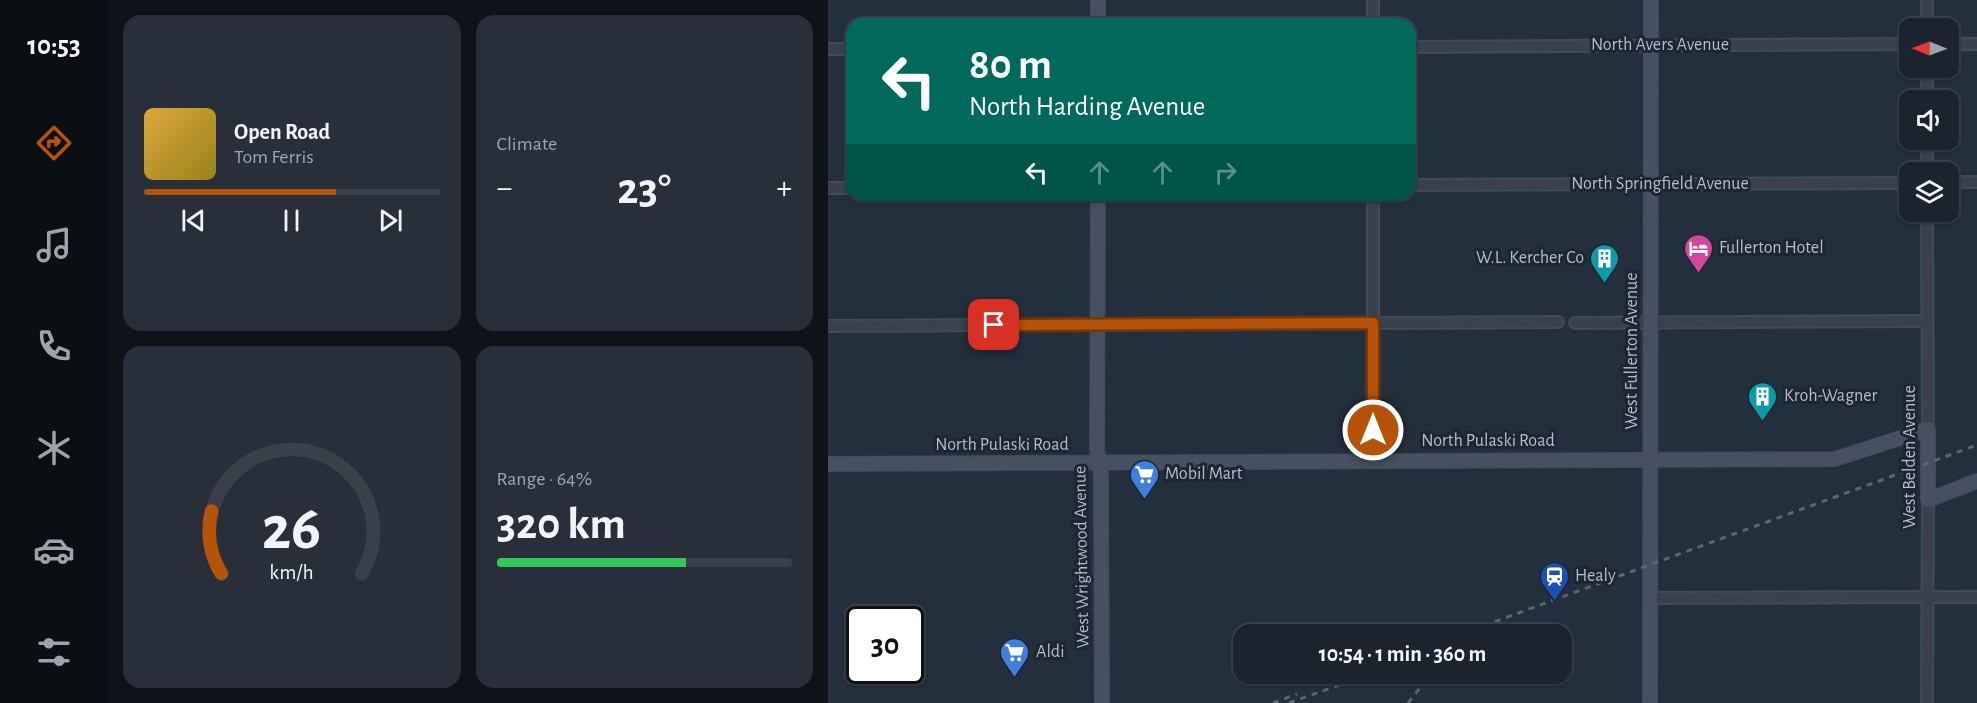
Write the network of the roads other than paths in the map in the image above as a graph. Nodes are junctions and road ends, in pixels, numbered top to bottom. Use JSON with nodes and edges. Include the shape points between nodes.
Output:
{"nodes":[{"id":1,"x":1098,"y":0,"type":"edge"},
{"id":2,"x":1373,"y":0,"type":"edge"},
{"id":3,"x":1650,"y":0,"type":"edge"},
{"id":4,"x":1928,"y":0,"type":"edge"},
{"id":5,"x":1098,"y":18,"type":"edge"},
{"id":6,"x":1373,"y":18,"type":"edge"},
{"id":7,"x":1928,"y":18,"type":"edge"},
{"id":8,"x":1959,"y":44,"type":"edge"},
{"id":9,"x":1977,"y":44,"type":"edge"},
{"id":10,"x":1899,"y":45,"type":"edge"},
{"id":11,"x":1416,"y":46,"type":"edge"},
{"id":12,"x":1650,"y":46,"type":"junction"},
{"id":13,"x":828,"y":49,"type":"edge"},
{"id":14,"x":846,"y":49,"type":"edge"},
{"id":15,"x":1959,"y":182,"type":"edge"},
{"id":16,"x":1977,"y":182,"type":"edge"},
{"id":17,"x":1899,"y":183,"type":"edge"},
{"id":18,"x":1650,"y":184,"type":"junction"},
{"id":19,"x":1416,"y":185,"type":"edge"},
{"id":20,"x":828,"y":188,"type":"edge"},
{"id":21,"x":846,"y":188,"type":"edge"},
{"id":22,"x":1098,"y":201,"type":"edge"},
{"id":23,"x":1373,"y":201,"type":"edge"},
{"id":24,"x":1927,"y":222,"type":"edge"},
{"id":25,"x":1927,"y":321,"type":"junction"},
{"id":26,"x":1558,"y":322,"type":"dead end"},
{"id":27,"x":1575,"y":322,"type":"dead end"},
{"id":28,"x":1650,"y":322,"type":"junction"},
{"id":29,"x":1373,"y":323,"type":"junction"},
{"id":30,"x":1097,"y":324,"type":"junction"},
{"id":31,"x":828,"y":326,"type":"edge"},
{"id":32,"x":1928,"y":429,"type":"junction"},
{"id":33,"x":1650,"y":459,"type":"junction"},
{"id":34,"x":1373,"y":460,"type":"junction"},
{"id":35,"x":1099,"y":462,"type":"junction"},
{"id":36,"x":828,"y":464,"type":"edge"},
{"id":37,"x":1977,"y":481,"type":"edge"},
{"id":38,"x":1928,"y":500,"type":"junction"},
{"id":39,"x":1927,"y":597,"type":"junction"},
{"id":40,"x":1977,"y":597,"type":"edge"},
{"id":41,"x":1650,"y":598,"type":"junction"},
{"id":42,"x":1102,"y":703,"type":"edge"},
{"id":43,"x":1650,"y":703,"type":"edge"},
{"id":44,"x":1927,"y":703,"type":"edge"}],
"edges":[{"from":1,"to":5,"type":"main road"},
{"from":2,"to":6,"type":"street"},
{"from":3,"to":12,"type":"main road","name":"West Fullerton Avenue"},
{"from":4,"to":7,"type":"street"},
{"from":8,"to":9,"type":"street"},
{"from":10,"to":12,"type":"street","name":"North Avers Avenue"},
{"from":11,"to":12,"type":"street","name":"North Avers Avenue"},
{"from":12,"to":18,"type":"main road","name":"West Fullerton Avenue"},
{"from":13,"to":14,"type":"street"},
{"from":15,"to":16,"type":"street"},
{"from":17,"to":18,"type":"street","name":"North Springfield Avenue"},
{"from":18,"to":19,"type":"street","name":"North Springfield Avenue"},
{"from":18,"to":28,"type":"main road","name":"West Fullerton Avenue"},
{"from":20,"to":21,"type":"street"},
{"from":22,"to":30,"type":"main road","name":"West Wrightwood Avenue"},
{"from":23,"to":29,"type":"street"},
{"from":24,"to":25,"type":"street","name":"West Belden Avenue"},
{"from":25,"to":28,"type":"street"},
{"from":25,"to":32,"type":"street","name":"West Belden Avenue"},
{"from":26,"to":29,"type":"street"},
{"from":27,"to":28,"type":"street"},
{"from":28,"to":33,"type":"main road","name":"West Fullerton Avenue"},
{"from":29,"to":30,"type":"street"},
{"from":29,"to":34,"type":"street"},
{"from":30,"to":31,"type":"street"},
{"from":30,"to":35,"type":"main road","name":"West Wrightwood Avenue"},
{"from":32,"to":33,"type":"main road","name":"North Pulaski Road","via":[[1835,459]]},
{"from":32,"to":38,"type":"main road","name":"West Belden Avenue"},
{"from":33,"to":34,"type":"main road","name":"North Pulaski Road"},
{"from":33,"to":41,"type":"main road","name":"West Fullerton Avenue"},
{"from":34,"to":35,"type":"main road","name":"North Pulaski Road"},
{"from":35,"to":36,"type":"main road","name":"North Pulaski Road"},
{"from":35,"to":42,"type":"main road","name":"West Wrightwood Avenue"},
{"from":37,"to":38,"type":"main road"},
{"from":38,"to":39,"type":"street","name":"West Belden Avenue"},
{"from":39,"to":40,"type":"street"},
{"from":39,"to":41,"type":"street"},
{"from":39,"to":44,"type":"street","name":"West Belden Avenue"},
{"from":41,"to":43,"type":"main road","name":"West Fullerton Avenue"}]}
